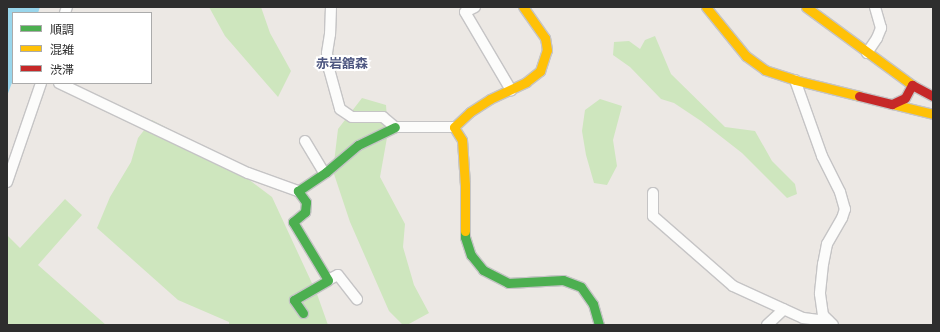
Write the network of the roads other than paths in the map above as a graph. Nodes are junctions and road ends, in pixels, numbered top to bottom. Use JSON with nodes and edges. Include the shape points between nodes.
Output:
{"nodes":[{"id":1,"x":331,"y":7,"type":"edge"},
{"id":2,"x":475,"y":7,"type":"edge"},
{"id":3,"x":523,"y":7,"type":"edge"},
{"id":4,"x":706,"y":7,"type":"edge"},
{"id":5,"x":806,"y":7,"type":"edge"},
{"id":6,"x":875,"y":7,"type":"edge"},
{"id":7,"x":867,"y":53,"type":"junction"},
{"id":8,"x":795,"y":80,"type":"junction"},
{"id":9,"x":41,"y":84,"type":"edge"},
{"id":10,"x":61,"y":84,"type":"edge"},
{"id":11,"x":912,"y":85,"type":"junction"},
{"id":12,"x":511,"y":90,"type":"junction"},
{"id":13,"x":933,"y":96,"type":"edge"},
{"id":14,"x":892,"y":104,"type":"junction"},
{"id":15,"x":933,"y":114,"type":"edge"},
{"id":16,"x":395,"y":127,"type":"junction"},
{"id":17,"x":454,"y":127,"type":"junction"},
{"id":18,"x":305,"y":141,"type":"dead end"},
{"id":19,"x":324,"y":173,"type":"junction"},
{"id":20,"x":7,"y":182,"type":"edge"},
{"id":21,"x":298,"y":191,"type":"junction"},
{"id":22,"x":653,"y":193,"type":"dead end"},
{"id":23,"x":328,"y":280,"type":"junction"},
{"id":24,"x":357,"y":299,"type":"dead end"},
{"id":25,"x":784,"y":309,"type":"junction"},
{"id":26,"x":302,"y":313,"type":"dead end"},
{"id":27,"x":831,"y":323,"type":"edge"},
{"id":28,"x":599,"y":325,"type":"edge"},
{"id":29,"x":767,"y":325,"type":"edge"}],
"edges":[{"from":1,"to":16,"type":"street","via":[[327,53],[330,76],[340,109],[352,117],[383,116]]},
{"from":2,"to":12,"type":"street","via":[[465,12]]},
{"from":3,"to":12,"type":"street","via":[[545,38],[547,50],[540,71]]},
{"from":4,"to":8,"type":"street","via":[[746,56],[765,70]]},
{"from":5,"to":7,"type":"street"},
{"from":6,"to":7,"type":"street","via":[[881,28],[878,38]]},
{"from":7,"to":11,"type":"street"},
{"from":8,"to":14,"type":"street"},
{"from":8,"to":27,"type":"street","via":[[822,156],[840,192],[845,209],[827,244],[823,264],[820,294],[823,315]]},
{"from":9,"to":20,"type":"street"},
{"from":10,"to":21,"type":"street","via":[[248,173]]},
{"from":11,"to":13,"type":"street"},
{"from":11,"to":14,"type":"street","via":[[905,98]]},
{"from":12,"to":17,"type":"street","via":[[490,99],[470,112]]},
{"from":14,"to":15,"type":"street"},
{"from":16,"to":17,"type":"street"},
{"from":16,"to":19,"type":"street","via":[[358,145]]},
{"from":17,"to":28,"type":"street","via":[[462,140],[465,237],[471,255],[483,270],[508,283],[563,280],[581,287],[593,304]]},
{"from":18,"to":19,"type":"street"},
{"from":19,"to":21,"type":"street"},
{"from":21,"to":23,"type":"street","via":[[306,202],[305,212],[293,222]]},
{"from":22,"to":25,"type":"street","via":[[653,216],[733,286]]},
{"from":23,"to":24,"type":"street","via":[[338,275]]},
{"from":23,"to":26,"type":"street","via":[[294,300]]},
{"from":25,"to":27,"type":"street","via":[[803,318]]},
{"from":25,"to":29,"type":"street"}]}
